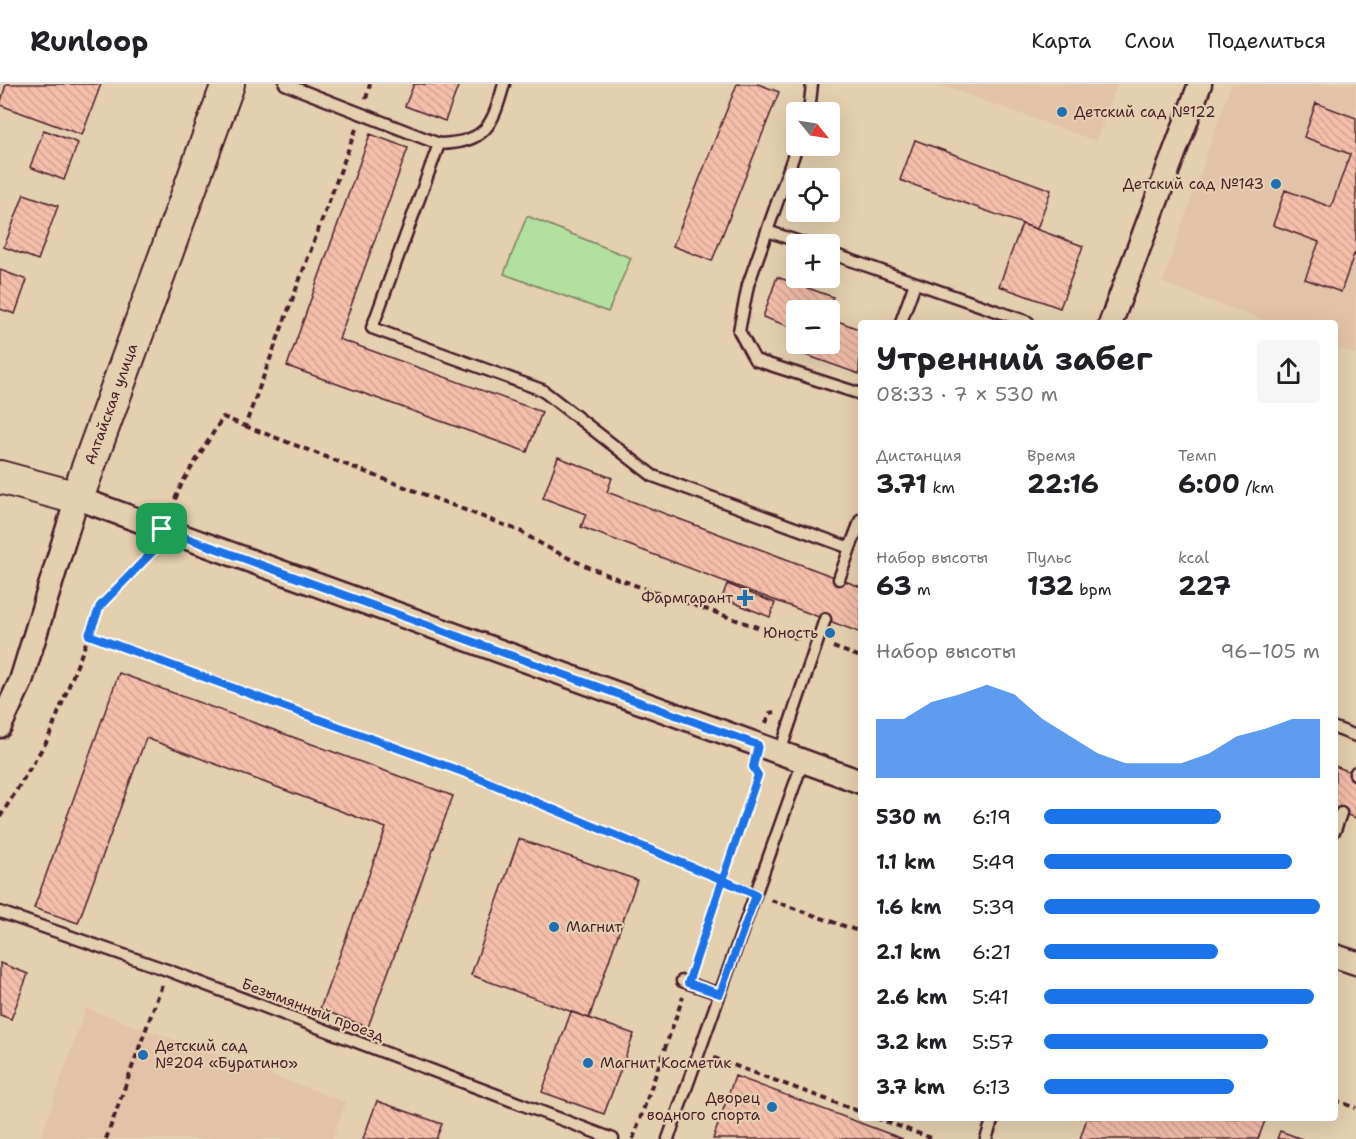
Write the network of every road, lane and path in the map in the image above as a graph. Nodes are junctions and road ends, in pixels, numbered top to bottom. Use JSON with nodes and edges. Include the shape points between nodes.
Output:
{"nodes":[{"id":1,"x":228,"y":84,"type":"edge"},
{"id":2,"x":285,"y":84,"type":"edge"},
{"id":3,"x":370,"y":84,"type":"edge"},
{"id":4,"x":504,"y":84,"type":"edge"},
{"id":5,"x":812,"y":84,"type":"edge"},
{"id":6,"x":1200,"y":84,"type":"edge"},
{"id":7,"x":812,"y":102,"type":"edge"},
{"id":8,"x":362,"y":114,"type":"junction"},
{"id":9,"x":438,"y":144,"type":"junction"},
{"id":10,"x":793,"y":156,"type":"edge"},
{"id":11,"x":767,"y":231,"type":"junction"},
{"id":12,"x":786,"y":237,"type":"edge"},
{"id":13,"x":840,"y":257,"type":"edge"},
{"id":14,"x":915,"y":283,"type":"junction"},
{"id":15,"x":902,"y":320,"type":"edge"},
{"id":16,"x":1023,"y":320,"type":"edge"},
{"id":17,"x":1112,"y":320,"type":"edge"},
{"id":18,"x":858,"y":393,"type":"edge"},
{"id":19,"x":245,"y":426,"type":"junction"},
{"id":20,"x":0,"y":477,"type":"edge"},
{"id":21,"x":76,"y":498,"type":"junction"},
{"id":22,"x":858,"y":527,"type":"edge"},
{"id":23,"x":162,"y":529,"type":"junction"},
{"id":24,"x":850,"y":548,"type":"junction"},
{"id":25,"x":839,"y":579,"type":"dead end"},
{"id":26,"x":825,"y":619,"type":"dead end"},
{"id":27,"x":89,"y":635,"type":"junction"},
{"id":28,"x":803,"y":650,"type":"dead end"},
{"id":29,"x":780,"y":712,"type":"dead end"},
{"id":30,"x":0,"y":726,"type":"edge"},
{"id":31,"x":1338,"y":729,"type":"edge"},
{"id":32,"x":1356,"y":736,"type":"edge"},
{"id":33,"x":758,"y":745,"type":"junction"},
{"id":34,"x":780,"y":752,"type":"junction"},
{"id":35,"x":803,"y":761,"type":"junction"},
{"id":36,"x":858,"y":781,"type":"edge"},
{"id":37,"x":1341,"y":813,"type":"dead end"},
{"id":38,"x":0,"y":817,"type":"edge"},
{"id":39,"x":1338,"y":822,"type":"edge"},
{"id":40,"x":723,"y":880,"type":"junction"},
{"id":41,"x":756,"y":895,"type":"junction"},
{"id":42,"x":0,"y":912,"type":"edge"},
{"id":43,"x":858,"y":931,"type":"edge"},
{"id":44,"x":1338,"y":957,"type":"edge"},
{"id":45,"x":1356,"y":963,"type":"edge"},
{"id":46,"x":167,"y":970,"type":"junction"},
{"id":47,"x":685,"y":982,"type":"junction"},
{"id":48,"x":720,"y":994,"type":"junction"},
{"id":49,"x":700,"y":1053,"type":"junction"},
{"id":50,"x":1338,"y":1101,"type":"edge"},
{"id":51,"x":1356,"y":1108,"type":"edge"},
{"id":52,"x":858,"y":1111,"type":"edge"},
{"id":53,"x":884,"y":1121,"type":"edge"},
{"id":54,"x":992,"y":1121,"type":"edge"},
{"id":55,"x":106,"y":1139,"type":"edge"},
{"id":56,"x":613,"y":1139,"type":"edge"},
{"id":57,"x":633,"y":1139,"type":"edge"},
{"id":58,"x":668,"y":1139,"type":"edge"},
{"id":59,"x":934,"y":1139,"type":"edge"},
{"id":60,"x":986,"y":1139,"type":"edge"}],
"edges":[{"from":1,"to":21,"type":"main road","name":"Алтайская улица"},
{"from":2,"to":8,"type":"lane"},
{"from":3,"to":8,"type":"path"},
{"from":4,"to":9,"type":"lane","via":[[497,110],[482,134],[463,143]]},
{"from":5,"to":7,"type":"lane"},
{"from":6,"to":17,"type":"street"},
{"from":8,"to":9,"type":"lane"},
{"from":8,"to":19,"type":"path"},
{"from":9,"to":24,"type":"lane","via":[[372,328],[542,390],[653,476]]},
{"from":10,"to":11,"type":"lane"},
{"from":11,"to":12,"type":"lane"},
{"from":11,"to":18,"type":"lane","via":[[748,285],[739,331],[755,360]]},
{"from":13,"to":14,"type":"lane"},
{"from":14,"to":15,"type":"lane"},
{"from":14,"to":16,"type":"lane"},
{"from":19,"to":23,"type":"path","via":[[223,417],[182,483]]},
{"from":19,"to":28,"type":"path","via":[[520,531],[553,553],[643,588],[779,635],[807,639]]},
{"from":20,"to":21,"type":"main road"},
{"from":21,"to":23,"type":"street"},
{"from":21,"to":30,"type":"street","name":"Алтайская улица","via":[[21,681]]},
{"from":22,"to":24,"type":"lane"},
{"from":23,"to":27,"type":"path","via":[[158,546],[100,606]]},
{"from":23,"to":33,"type":"street"},
{"from":24,"to":25,"type":"lane"},
{"from":26,"to":34,"type":"lane"},
{"from":27,"to":38,"type":"path","via":[[48,739]]},
{"from":27,"to":40,"type":"path","via":[[471,775]]},
{"from":29,"to":33,"type":"path","via":[[770,713]]},
{"from":31,"to":32,"type":"lane"},
{"from":33,"to":34,"type":"street"},
{"from":33,"to":40,"type":"path","via":[[753,767],[758,775]]},
{"from":34,"to":35,"type":"street"},
{"from":35,"to":36,"type":"street"},
{"from":35,"to":41,"type":"lane"},
{"from":37,"to":39,"type":"lane"},
{"from":40,"to":41,"type":"path"},
{"from":40,"to":47,"type":"path"},
{"from":41,"to":43,"type":"path"},
{"from":41,"to":48,"type":"lane"},
{"from":42,"to":46,"type":"lane","name":"Безымянный проезд"},
{"from":44,"to":45,"type":"street"},
{"from":46,"to":55,"type":"path"},
{"from":46,"to":56,"type":"lane","name":"Безымянный проезд"},
{"from":47,"to":48,"type":"lane"},
{"from":47,"to":57,"type":"path"},
{"from":48,"to":49,"type":"lane"},
{"from":49,"to":52,"type":"path"},
{"from":49,"to":58,"type":"lane"},
{"from":50,"to":51,"type":"path"},
{"from":53,"to":59,"type":"path"},
{"from":54,"to":60,"type":"lane"}]}
